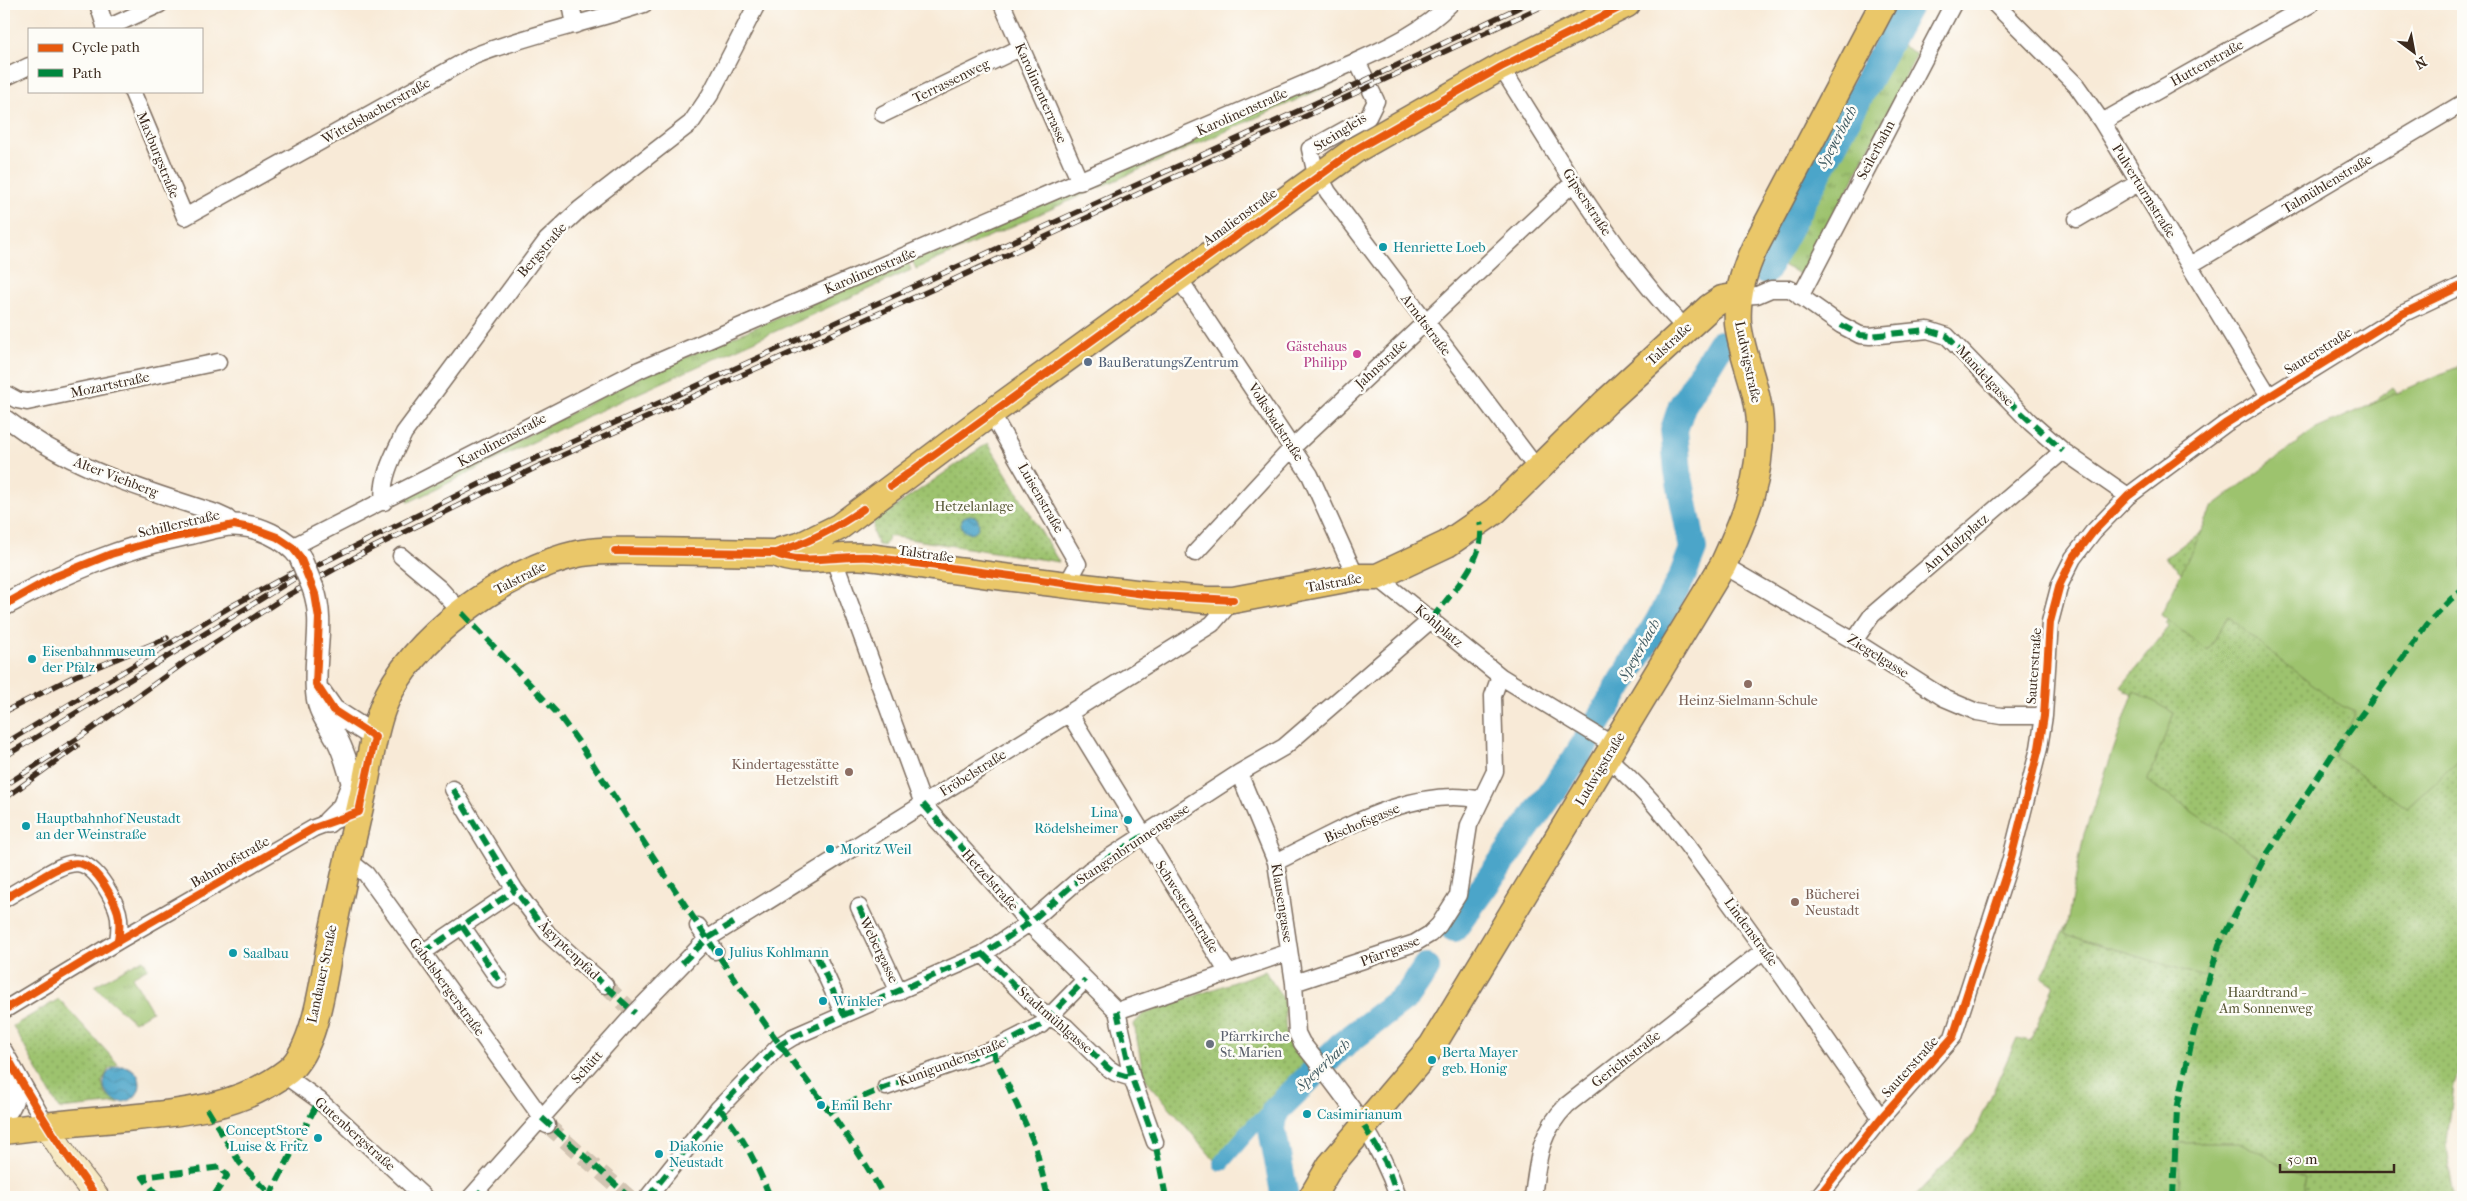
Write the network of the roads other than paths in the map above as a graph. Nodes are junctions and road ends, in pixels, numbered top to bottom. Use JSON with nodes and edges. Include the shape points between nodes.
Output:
{"nodes":[{"id":1,"x":98,"y":4,"type":"edge"},
{"id":2,"x":160,"y":4,"type":"edge"},
{"id":3,"x":572,"y":4,"type":"edge"},
{"id":4,"x":644,"y":4,"type":"edge"},
{"id":5,"x":757,"y":4,"type":"edge"},
{"id":6,"x":1002,"y":4,"type":"edge"},
{"id":7,"x":1450,"y":4,"type":"edge"},
{"id":8,"x":1627,"y":4,"type":"edge"},
{"id":9,"x":1883,"y":4,"type":"edge"},
{"id":10,"x":1953,"y":4,"type":"edge"},
{"id":11,"x":1995,"y":4,"type":"edge"},
{"id":12,"x":2311,"y":4,"type":"edge"},
{"id":13,"x":575,"y":25,"type":"junction"},
{"id":14,"x":106,"y":28,"type":"edge"},
{"id":15,"x":1020,"y":48,"type":"junction"},
{"id":16,"x":1357,"y":61,"type":"junction"},
{"id":17,"x":28,"y":66,"type":"edge"},
{"id":18,"x":1501,"y":67,"type":"junction"},
{"id":19,"x":4,"y":78,"type":"edge"},
{"id":20,"x":132,"y":92,"type":"edge"},
{"id":21,"x":2463,"y":103,"type":"edge"},
{"id":22,"x":883,"y":114,"type":"dead end"},
{"id":23,"x":2102,"y":122,"type":"junction"},
{"id":24,"x":1318,"y":176,"type":"junction"},
{"id":25,"x":1080,"y":182,"type":"junction"},
{"id":26,"x":1574,"y":182,"type":"junction"},
{"id":27,"x":2138,"y":183,"type":"junction"},
{"id":28,"x":185,"y":218,"type":"joint"},
{"id":29,"x":2077,"y":219,"type":"dead end"},
{"id":30,"x":2190,"y":265,"type":"junction"},
{"id":31,"x":1745,"y":268,"type":"junction"},
{"id":32,"x":1178,"y":277,"type":"junction"},
{"id":33,"x":2463,"y":284,"type":"edge"},
{"id":34,"x":1771,"y":289,"type":"junction"},
{"id":35,"x":1738,"y":296,"type":"junction"},
{"id":36,"x":1800,"y":297,"type":"junction"},
{"id":37,"x":1425,"y":323,"type":"junction"},
{"id":38,"x":1738,"y":325,"type":"junction"},
{"id":39,"x":1685,"y":328,"type":"junction"},
{"id":40,"x":218,"y":362,"type":"dead end"},
{"id":41,"x":4,"y":393,"type":"edge"},
{"id":42,"x":2269,"y":396,"type":"junction"},
{"id":43,"x":991,"y":413,"type":"junction"},
{"id":44,"x":4,"y":416,"type":"edge"},
{"id":45,"x":1293,"y":447,"type":"junction"},
{"id":46,"x":2062,"y":451,"type":"junction"},
{"id":47,"x":1538,"y":470,"type":"junction"},
{"id":48,"x":2128,"y":496,"type":"junction"},
{"id":49,"x":384,"y":502,"type":"junction"},
{"id":50,"x":863,"y":508,"type":"junction"},
{"id":51,"x":234,"y":525,"type":"junction"},
{"id":52,"x":839,"y":527,"type":"junction"},
{"id":53,"x":296,"y":552,"type":"junction"},
{"id":54,"x":775,"y":553,"type":"junction"},
{"id":55,"x":1195,"y":553,"type":"dead end"},
{"id":56,"x":401,"y":556,"type":"dead end"},
{"id":57,"x":833,"y":557,"type":"junction"},
{"id":58,"x":870,"y":557,"type":"junction"},
{"id":59,"x":1723,"y":565,"type":"junction"},
{"id":60,"x":1366,"y":577,"type":"junction"},
{"id":61,"x":1067,"y":584,"type":"junction"},
{"id":62,"x":1233,"y":600,"type":"junction"},
{"id":63,"x":4,"y":605,"type":"edge"},
{"id":64,"x":462,"y":613,"type":"junction"},
{"id":65,"x":1432,"y":619,"type":"junction"},
{"id":66,"x":1854,"y":640,"type":"junction"},
{"id":67,"x":1500,"y":676,"type":"junction"},
{"id":68,"x":316,"y":684,"type":"junction"},
{"id":69,"x":1068,"y":713,"type":"junction"},
{"id":70,"x":2044,"y":716,"type":"junction"},
{"id":71,"x":375,"y":737,"type":"junction"},
{"id":72,"x":338,"y":741,"type":"junction"},
{"id":73,"x":1601,"y":742,"type":"junction"},
{"id":74,"x":1239,"y":773,"type":"junction"},
{"id":75,"x":352,"y":784,"type":"junction"},
{"id":76,"x":453,"y":790,"type":"dead end"},
{"id":77,"x":1481,"y":800,"type":"junction"},
{"id":78,"x":922,"y":804,"type":"junction"},
{"id":79,"x":359,"y":812,"type":"junction"},
{"id":80,"x":328,"y":822,"type":"junction"},
{"id":81,"x":1144,"y":836,"type":"junction"},
{"id":82,"x":348,"y":860,"type":"junction"},
{"id":83,"x":1276,"y":862,"type":"junction"},
{"id":84,"x":515,"y":890,"type":"junction"},
{"id":85,"x":4,"y":899,"type":"edge"},
{"id":86,"x":859,"y":907,"type":"dead end"},
{"id":87,"x":1029,"y":923,"type":"junction"},
{"id":88,"x":462,"y":926,"type":"junction"},
{"id":89,"x":706,"y":939,"type":"joint"},
{"id":90,"x":118,"y":941,"type":"junction"},
{"id":91,"x":1764,"y":950,"type":"junction"},
{"id":92,"x":1289,"y":952,"type":"junction"},
{"id":93,"x":422,"y":953,"type":"junction"},
{"id":94,"x":983,"y":954,"type":"junction"},
{"id":95,"x":817,"y":956,"type":"dead end"},
{"id":96,"x":1228,"y":973,"type":"junction"},
{"id":97,"x":499,"y":980,"type":"dead end"},
{"id":98,"x":1085,"y":980,"type":"junction"},
{"id":99,"x":1294,"y":983,"type":"junction"},
{"id":100,"x":605,"y":986,"type":"tunnel mouth"},
{"id":101,"x":899,"y":992,"type":"junction"},
{"id":102,"x":4,"y":1010,"type":"edge"},
{"id":103,"x":1116,"y":1011,"type":"junction"},
{"id":104,"x":844,"y":1014,"type":"junction"},
{"id":105,"x":1051,"y":1017,"type":"junction"},
{"id":106,"x":4,"y":1051,"type":"edge"},
{"id":107,"x":16,"y":1074,"type":"junction"},
{"id":108,"x":283,"y":1074,"type":"junction"},
{"id":109,"x":1132,"y":1078,"type":"junction"},
{"id":110,"x":886,"y":1087,"type":"dead end"},
{"id":111,"x":4,"y":1118,"type":"edge"},
{"id":112,"x":1881,"y":1118,"type":"junction"},
{"id":113,"x":544,"y":1121,"type":"junction"},
{"id":114,"x":46,"y":1125,"type":"junction"},
{"id":115,"x":1364,"y":1126,"type":"junction"},
{"id":116,"x":4,"y":1131,"type":"edge"},
{"id":117,"x":1155,"y":1142,"type":"dead end"},
{"id":118,"x":97,"y":1197,"type":"edge"},
{"id":119,"x":424,"y":1197,"type":"edge"},
{"id":120,"x":471,"y":1197,"type":"edge"},
{"id":121,"x":648,"y":1197,"type":"edge"},
{"id":122,"x":1312,"y":1197,"type":"edge"},
{"id":123,"x":1398,"y":1197,"type":"edge"},
{"id":124,"x":1533,"y":1197,"type":"edge"},
{"id":125,"x":1818,"y":1197,"type":"edge"}],
"edges":[{"from":1,"to":14,"type":"street"},
{"from":2,"to":14,"type":"street"},
{"from":3,"to":13,"type":"street"},
{"from":4,"to":13,"type":"street","name":"Wittelsbacherstraße"},
{"from":5,"to":49,"type":"street","name":"Bergstraße","via":[[710,95],[691,123],[580,210],[533,257],[404,433],[383,486]]},
{"from":6,"to":15,"type":"street","name":"Karolinenterrasse"},
{"from":7,"to":16,"type":"street","name":"Karolinenstraße","via":[[1427,25]]},
{"from":8,"to":18,"type":"main road","name":"Amalienstraße"},
{"from":9,"to":31,"type":"main road"},
{"from":10,"to":36,"type":"street","name":"Seilerbahn"},
{"from":11,"to":23,"type":"street","name":"Pulverturmstraße","via":[[2076,85]]},
{"from":12,"to":23,"type":"street","name":"Huttenstraße"},
{"from":13,"to":28,"type":"street","name":"Wittelsbacherstraße","via":[[508,42],[474,56]]},
{"from":15,"to":22,"type":"street","name":"Terrassenweg"},
{"from":15,"to":25,"type":"street","name":"Karolinenterrasse"},
{"from":16,"to":24,"type":"street","name":"Steingleis","via":[[1376,102],[1368,118],[1310,149]]},
{"from":16,"to":25,"type":"street","name":"Karolinenstraße"},
{"from":17,"to":19,"type":"street"},
{"from":18,"to":24,"type":"main road","name":"Amalienstraße","via":[[1364,145]]},
{"from":18,"to":26,"type":"street","name":"Gipserstraße"},
{"from":20,"to":28,"type":"street","name":"Maxburgstraße"},
{"from":21,"to":30,"type":"street","name":"Talmühlenstraße"},
{"from":23,"to":27,"type":"street","name":"Pulverturmstraße"},
{"from":24,"to":32,"type":"main road","name":"Amalienstraße"},
{"from":24,"to":37,"type":"street","name":"Arndtstraße"},
{"from":25,"to":49,"type":"street","name":"Karolinenstraße","via":[[639,370]]},
{"from":26,"to":37,"type":"street","name":"Jahnstraße"},
{"from":26,"to":39,"type":"street","name":"Gipserstraße","via":[[1648,288]]},
{"from":27,"to":29,"type":"street"},
{"from":27,"to":30,"type":"street","name":"Pulverturmstraße"},
{"from":30,"to":42,"type":"street","name":"Pulverturmstraße"},
{"from":31,"to":34,"type":"street","name":"Mandelgasse","via":[[1752,278]]},
{"from":31,"to":35,"type":"main road"},
{"from":32,"to":43,"type":"main road","name":"Amalienstraße"},
{"from":32,"to":45,"type":"street","name":"Volksbadstraße"},
{"from":33,"to":42,"type":"street","name":"Sauterstraße","via":[[2402,314]]},
{"from":34,"to":35,"type":"street","name":"Mandelgasse","via":[[1757,295]]},
{"from":34,"to":36,"type":"street","name":"Mandelgasse","via":[[1790,289]]},
{"from":35,"to":38,"type":"main road","name":"Ludwigstraße"},
{"from":35,"to":39,"type":"main road","name":"Talstraße","via":[[1722,298]]},
{"from":36,"to":46,"type":"street","name":"Mandelgasse","via":[[1860,335],[1928,330],[1946,336]]},
{"from":37,"to":45,"type":"street","name":"Jahnstraße"},
{"from":37,"to":47,"type":"street","name":"Arndtstraße"},
{"from":38,"to":39,"type":"main road","via":[[1714,317]]},
{"from":38,"to":59,"type":"main road","name":"Ludwigstraße","via":[[1755,385],[1759,441],[1754,492]]},
{"from":39,"to":47,"type":"main road","name":"Talstraße"},
{"from":40,"to":41,"type":"street","name":"Mozartstraße","via":[[27,402]]},
{"from":42,"to":48,"type":"street","name":"Sauterstraße","via":[[2225,424]]},
{"from":43,"to":50,"type":"main road","name":"Amalienstraße"},
{"from":43,"to":61,"type":"street","name":"Luisenstraße","via":[[1078,564]]},
{"from":44,"to":51,"type":"street","name":"Alter Viehberg","via":[[22,431],[77,464],[216,513]]},
{"from":45,"to":55,"type":"street","name":"Jahnstraße"},
{"from":45,"to":60,"type":"street","name":"Volksbadstraße"},
{"from":46,"to":48,"type":"street","name":"Mandelgasse"},
{"from":46,"to":66,"type":"street","name":"Am Holzplatz","via":[[1872,615]]},
{"from":47,"to":60,"type":"main road","name":"Talstraße","via":[[1495,511],[1447,544]]},
{"from":48,"to":70,"type":"street","name":"Sauterstraße","via":[[2093,532],[2073,558],[2060,584],[2050,622]]},
{"from":49,"to":53,"type":"street","name":"Karolinenstraße"},
{"from":50,"to":52,"type":"main road","name":"Amalienstraße"},
{"from":50,"to":58,"type":"main road","via":[[855,535],[860,548]]},
{"from":51,"to":53,"type":"street","name":"Schillerstraße","via":[[277,537]]},
{"from":51,"to":63,"type":"street","name":"Schillerstraße","via":[[159,540],[111,554],[54,577]]},
{"from":52,"to":54,"type":"main road","name":"Amalienstraße","via":[[802,545]]},
{"from":52,"to":57,"type":"main road"},
{"from":53,"to":68,"type":"street","bridge":true,"via":[[313,588],[319,618]]},
{"from":54,"to":57,"type":"main road","name":"Talstraße","via":[[800,559]]},
{"from":54,"to":64,"type":"main road","name":"Talstraße","via":[[605,551],[578,554],[519,576]]},
{"from":56,"to":64,"type":"street","via":[[439,588]]},
{"from":57,"to":58,"type":"main road","name":"Talstraße"},
{"from":57,"to":78,"type":"street","name":"Hetzelstraße"},
{"from":58,"to":61,"type":"main road","name":"Talstraße"},
{"from":59,"to":66,"type":"street","name":"Ziegelgasse"},
{"from":59,"to":73,"type":"main road","name":"Ludwigstraße"},
{"from":60,"to":62,"type":"main road","name":"Talstraße"},
{"from":60,"to":65,"type":"street","name":"Kohlplatz"},
{"from":61,"to":62,"type":"main road","name":"Talstraße","via":[[1159,596]]},
{"from":62,"to":69,"type":"street","name":"Fröbelstraße","via":[[1212,624]]},
{"from":64,"to":71,"type":"main road","name":"Landauer Straße","via":[[411,659],[382,707]]},
{"from":65,"to":67,"type":"street","name":"Kohlplatz"},
{"from":65,"to":74,"type":"street","via":[[1284,747]]},
{"from":66,"to":70,"type":"street","name":"Ziegelgasse","via":[[1944,698],[1977,712],[2001,716]]},
{"from":67,"to":73,"type":"street","name":"Kohlplatz"},
{"from":67,"to":77,"type":"street","via":[[1493,696],[1495,771]]},
{"from":68,"to":71,"type":"street","via":[[333,710]]},
{"from":68,"to":72,"type":"street","via":[[318,706]]},
{"from":69,"to":78,"type":"street","name":"Fröbelstraße"},
{"from":69,"to":81,"type":"street","name":"Schwesternstraße"},
{"from":70,"to":112,"type":"street","name":"Sauterstraße","via":[[2010,862],[1953,1038]]},
{"from":71,"to":72,"type":"street","via":[[355,744]]},
{"from":71,"to":79,"type":"main road","name":"Landauer Straße"},
{"from":72,"to":75,"type":"street"},
{"from":73,"to":91,"type":"street","name":"Lindenstraße","via":[[1710,874]]},
{"from":73,"to":115,"type":"main road","name":"Ludwigstraße","via":[[1432,1046]]},
{"from":74,"to":81,"type":"street","name":"Stangenbrunnengasse"},
{"from":74,"to":83,"type":"street","name":"Klausengasse"},
{"from":75,"to":79,"type":"street"},
{"from":75,"to":80,"type":"street","via":[[343,807]]},
{"from":76,"to":84,"type":"street","name":"Ägyptenpfad"},
{"from":77,"to":83,"type":"street","name":"Bischofsgasse","via":[[1456,797],[1397,806]]},
{"from":77,"to":99,"type":"street","name":"Pfarrgasse","via":[[1469,825],[1458,895],[1430,934],[1415,943]]},
{"from":78,"to":87,"type":"street","name":"Hetzelstraße"},
{"from":78,"to":89,"type":"street","name":"Fröbelstraße"},
{"from":79,"to":80,"type":"street","name":"Bahnhofstraße"},
{"from":79,"to":82,"type":"main road","name":"Landauer Straße"},
{"from":80,"to":90,"type":"street","name":"Bahnhofstraße"},
{"from":81,"to":87,"type":"street","name":"Stangenbrunnengasse","via":[[1090,870]]},
{"from":81,"to":96,"type":"street","name":"Schwesternstraße"},
{"from":82,"to":93,"type":"street","name":"Gabelsbergerstraße","via":[[366,874]]},
{"from":82,"to":108,"type":"main road","name":"Landauer Straße","via":[[321,994],[309,1035],[296,1062]]},
{"from":83,"to":92,"type":"street","name":"Klausengasse"},
{"from":84,"to":88,"type":"street"},
{"from":84,"to":100,"type":"street","name":"Ägyptenpfad","via":[[548,934]]},
{"from":85,"to":90,"type":"street","via":[[63,865],[83,864],[96,873],[118,907]]},
{"from":86,"to":101,"type":"street","name":"Webergasse"},
{"from":87,"to":94,"type":"street","name":"Stangenbrunnengasse"},
{"from":87,"to":98,"type":"street","name":"Hetzelstraße"},
{"from":88,"to":93,"type":"street"},
{"from":88,"to":97,"type":"street"},
{"from":89,"to":113,"type":"street","name":"Schütt","via":[[631,1010]]},
{"from":90,"to":102,"type":"street","name":"Bahnhofstraße"},
{"from":91,"to":112,"type":"street","name":"Lindenstraße"},
{"from":91,"to":124,"type":"street","name":"Gerichtstraße","via":[[1555,1117],[1542,1142]]},
{"from":92,"to":96,"type":"street"},
{"from":92,"to":99,"type":"street","name":"Klausengasse"},
{"from":93,"to":113,"type":"street","name":"Gabelsbergerstraße"},
{"from":94,"to":101,"type":"street","name":"Stangenbrunnengasse"},
{"from":94,"to":105,"type":"street","name":"Stadtmühlgasse","via":[[1037,1008]]},
{"from":95,"to":104,"type":"street"},
{"from":96,"to":103,"type":"street"},
{"from":98,"to":103,"type":"street","name":"Hetzelstraße"},
{"from":98,"to":105,"type":"street","name":"Kunigundenstraße"},
{"from":99,"to":115,"type":"street","name":"Klausengasse","via":[[1297,1033]]},
{"from":101,"to":104,"type":"street","name":"Stangenbrunnengasse"},
{"from":103,"to":109,"type":"street"},
{"from":104,"to":121,"type":"street","name":"Stangenbrunnengasse","via":[[780,1045],[719,1108]]},
{"from":105,"to":109,"type":"street","name":"Stadtmühlgasse","via":[[1066,1027],[1108,1068]]},
{"from":105,"to":110,"type":"street","name":"Kunigundenstraße","via":[[992,1050]]},
{"from":106,"to":107,"type":"street"},
{"from":107,"to":111,"type":"street","via":[[17,1097]]},
{"from":107,"to":114,"type":"street"},
{"from":108,"to":114,"type":"main road","name":"Landauer Straße","via":[[255,1091],[207,1109]]},
{"from":108,"to":119,"type":"street","name":"Gutenbergstraße","via":[[319,1100]]},
{"from":109,"to":117,"type":"street"},
{"from":112,"to":125,"type":"street","name":"Sauterstraße"},
{"from":113,"to":120,"type":"street","name":"Schütt"},
{"from":114,"to":116,"type":"main road","name":"Landauer Straße"},
{"from":114,"to":118,"type":"main road"},
{"from":115,"to":122,"type":"main road","name":"Ludwigstraße","via":[[1330,1166]]},
{"from":115,"to":123,"type":"street","name":"Klausengasse","via":[[1385,1161]]}]}
